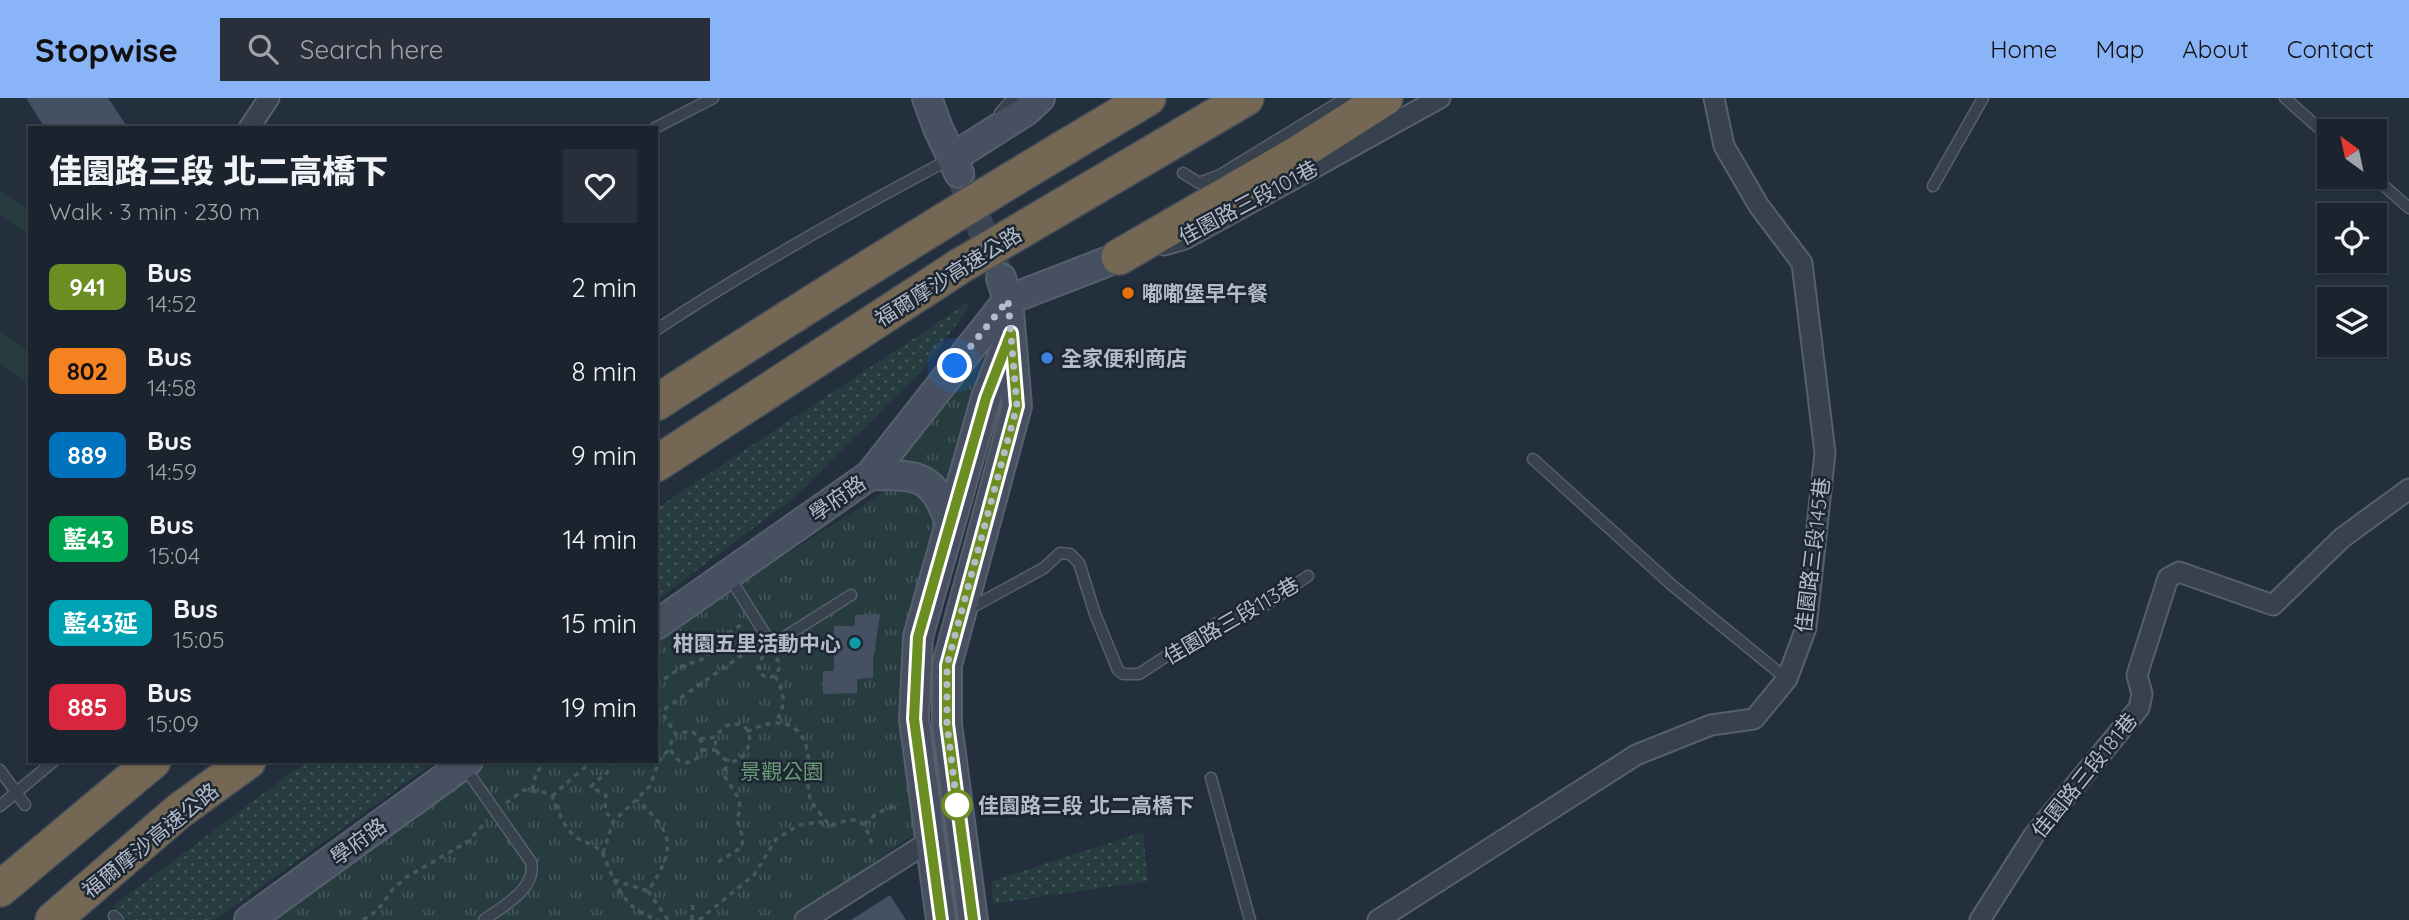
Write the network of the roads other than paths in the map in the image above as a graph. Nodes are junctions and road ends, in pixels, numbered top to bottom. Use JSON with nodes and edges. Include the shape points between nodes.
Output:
{"nodes":[{"id":1,"x":269,"y":98,"type":"edge"},
{"id":2,"x":713,"y":98,"type":"edge"},
{"id":3,"x":927,"y":98,"type":"edge"},
{"id":4,"x":1013,"y":98,"type":"edge"},
{"id":5,"x":1040,"y":98,"type":"edge"},
{"id":6,"x":1148,"y":98,"type":"edge"},
{"id":7,"x":1246,"y":98,"type":"edge"},
{"id":8,"x":1252,"y":98,"type":"edge"},
{"id":9,"x":1346,"y":98,"type":"edge"},
{"id":10,"x":1385,"y":98,"type":"edge"},
{"id":11,"x":1440,"y":98,"type":"edge"},
{"id":12,"x":1714,"y":98,"type":"edge"},
{"id":13,"x":1983,"y":98,"type":"edge"},
{"id":14,"x":2285,"y":98,"type":"edge"},
{"id":15,"x":1217,"y":116,"type":"junction"},
{"id":16,"x":250,"y":126,"type":"edge"},
{"id":17,"x":658,"y":126,"type":"edge"},
{"id":18,"x":2317,"y":126,"type":"edge"},
{"id":19,"x":956,"y":167,"type":"junction"},
{"id":20,"x":1183,"y":173,"type":"dead end"},
{"id":21,"x":1933,"y":187,"type":"dead end"},
{"id":22,"x":2387,"y":189,"type":"edge"},
{"id":23,"x":2409,"y":208,"type":"edge"},
{"id":24,"x":1119,"y":257,"type":"junction"},
{"id":25,"x":1004,"y":289,"type":"junction"},
{"id":26,"x":658,"y":329,"type":"edge"},
{"id":27,"x":1011,"y":333,"type":"junction"},
{"id":28,"x":658,"y":403,"type":"edge"},
{"id":29,"x":1533,"y":459,"type":"dead end"},
{"id":30,"x":658,"y":463,"type":"edge"},
{"id":31,"x":870,"y":475,"type":"junction"},
{"id":32,"x":2409,"y":489,"type":"edge"},
{"id":33,"x":950,"y":523,"type":"junction"},
{"id":34,"x":728,"y":575,"type":"junction"},
{"id":35,"x":1308,"y":576,"type":"dead end"},
{"id":36,"x":851,"y":595,"type":"dead end"},
{"id":37,"x":961,"y":614,"type":"junction"},
{"id":38,"x":658,"y":624,"type":"edge"},
{"id":39,"x":1787,"y":679,"type":"junction"},
{"id":40,"x":52,"y":763,"type":"edge"},
{"id":41,"x":151,"y":763,"type":"edge"},
{"id":42,"x":245,"y":763,"type":"edge"},
{"id":43,"x":465,"y":763,"type":"edge"},
{"id":44,"x":0,"y":770,"type":"edge"},
{"id":45,"x":1211,"y":778,"type":"dead end"},
{"id":46,"x":16,"y":792,"type":"junction"},
{"id":47,"x":25,"y":805,"type":"dead end"},
{"id":48,"x":0,"y":806,"type":"edge"},
{"id":49,"x":930,"y":841,"type":"junction"},
{"id":50,"x":0,"y":888,"type":"edge"},
{"id":51,"x":53,"y":920,"type":"edge"},
{"id":52,"x":249,"y":920,"type":"edge"},
{"id":53,"x":484,"y":920,"type":"edge"},
{"id":54,"x":805,"y":920,"type":"edge"},
{"id":55,"x":941,"y":920,"type":"edge"},
{"id":56,"x":973,"y":920,"type":"edge"},
{"id":57,"x":1250,"y":920,"type":"edge"},
{"id":58,"x":1378,"y":920,"type":"edge"},
{"id":59,"x":1980,"y":920,"type":"edge"}],
"edges":[{"from":1,"to":16,"type":"street"},
{"from":2,"to":17,"type":"lane"},
{"from":3,"to":19,"type":"street"},
{"from":4,"to":19,"type":"lane"},
{"from":5,"to":19,"type":"street"},
{"from":6,"to":28,"type":"highway","via":[[826,293]]},
{"from":7,"to":15,"type":"highway","name":"福爾摩沙高速公路"},
{"from":8,"to":15,"type":"highway"},
{"from":9,"to":20,"type":"lane","via":[[1220,175],[1199,183]]},
{"from":10,"to":24,"type":"highway"},
{"from":11,"to":24,"type":"street","name":"佳園路三段101巷","via":[[1185,239]]},
{"from":12,"to":39,"type":"street","name":"佳園路三段145巷","via":[[1724,146],[1759,205],[1802,263],[1825,453],[1805,628]]},
{"from":13,"to":21,"type":"lane"},
{"from":14,"to":18,"type":"lane"},
{"from":15,"to":30,"type":"highway","name":"福爾摩沙高速公路","via":[[960,266]]},
{"from":19,"to":26,"type":"lane","via":[[866,203]]},
{"from":22,"to":23,"type":"lane"},
{"from":24,"to":25,"type":"street","name":"佳園路三段101巷"},
{"from":25,"to":27,"type":"street"},
{"from":25,"to":31,"type":"street","name":"學府路"},
{"from":27,"to":33,"type":"street","via":[[986,398]]},
{"from":27,"to":37,"type":"street","via":[[1017,406]]},
{"from":29,"to":39,"type":"lane","via":[[1673,586]]},
{"from":31,"to":33,"type":"street","via":[[909,475],[930,485],[942,499]]},
{"from":31,"to":34,"type":"street","name":"學府路"},
{"from":32,"to":59,"type":"street","name":"佳園路三段181巷","via":[[2342,538],[2273,605],[2179,572],[2168,578],[2137,675],[2142,694],[2139,708],[2034,835]]},
{"from":33,"to":49,"type":"street","via":[[918,637],[914,719]]},
{"from":34,"to":36,"type":"lane","via":[[772,645]]},
{"from":34,"to":38,"type":"street","name":"學府路"},
{"from":35,"to":37,"type":"lane","name":"佳園路三段113巷","via":[[1267,604],[1217,623],[1139,674],[1118,670],[1079,563],[1070,554],[1060,553],[1044,568]]},
{"from":37,"to":56,"type":"street","via":[[947,665],[947,724]]},
{"from":39,"to":58,"type":"street","name":"佳園路三段145巷","via":[[1754,719],[1711,725],[1636,755]]},
{"from":40,"to":46,"type":"lane"},
{"from":41,"to":50,"type":"highway"},
{"from":42,"to":51,"type":"highway","name":"福爾摩沙高速公路","via":[[179,811]]},
{"from":43,"to":52,"type":"street","name":"學府路"},
{"from":43,"to":53,"type":"lane","via":[[533,871],[522,891]]},
{"from":44,"to":46,"type":"lane"},
{"from":45,"to":57,"type":"lane"},
{"from":46,"to":47,"type":"lane"},
{"from":46,"to":48,"type":"lane"},
{"from":49,"to":54,"type":"street"},
{"from":49,"to":55,"type":"street"}]}
